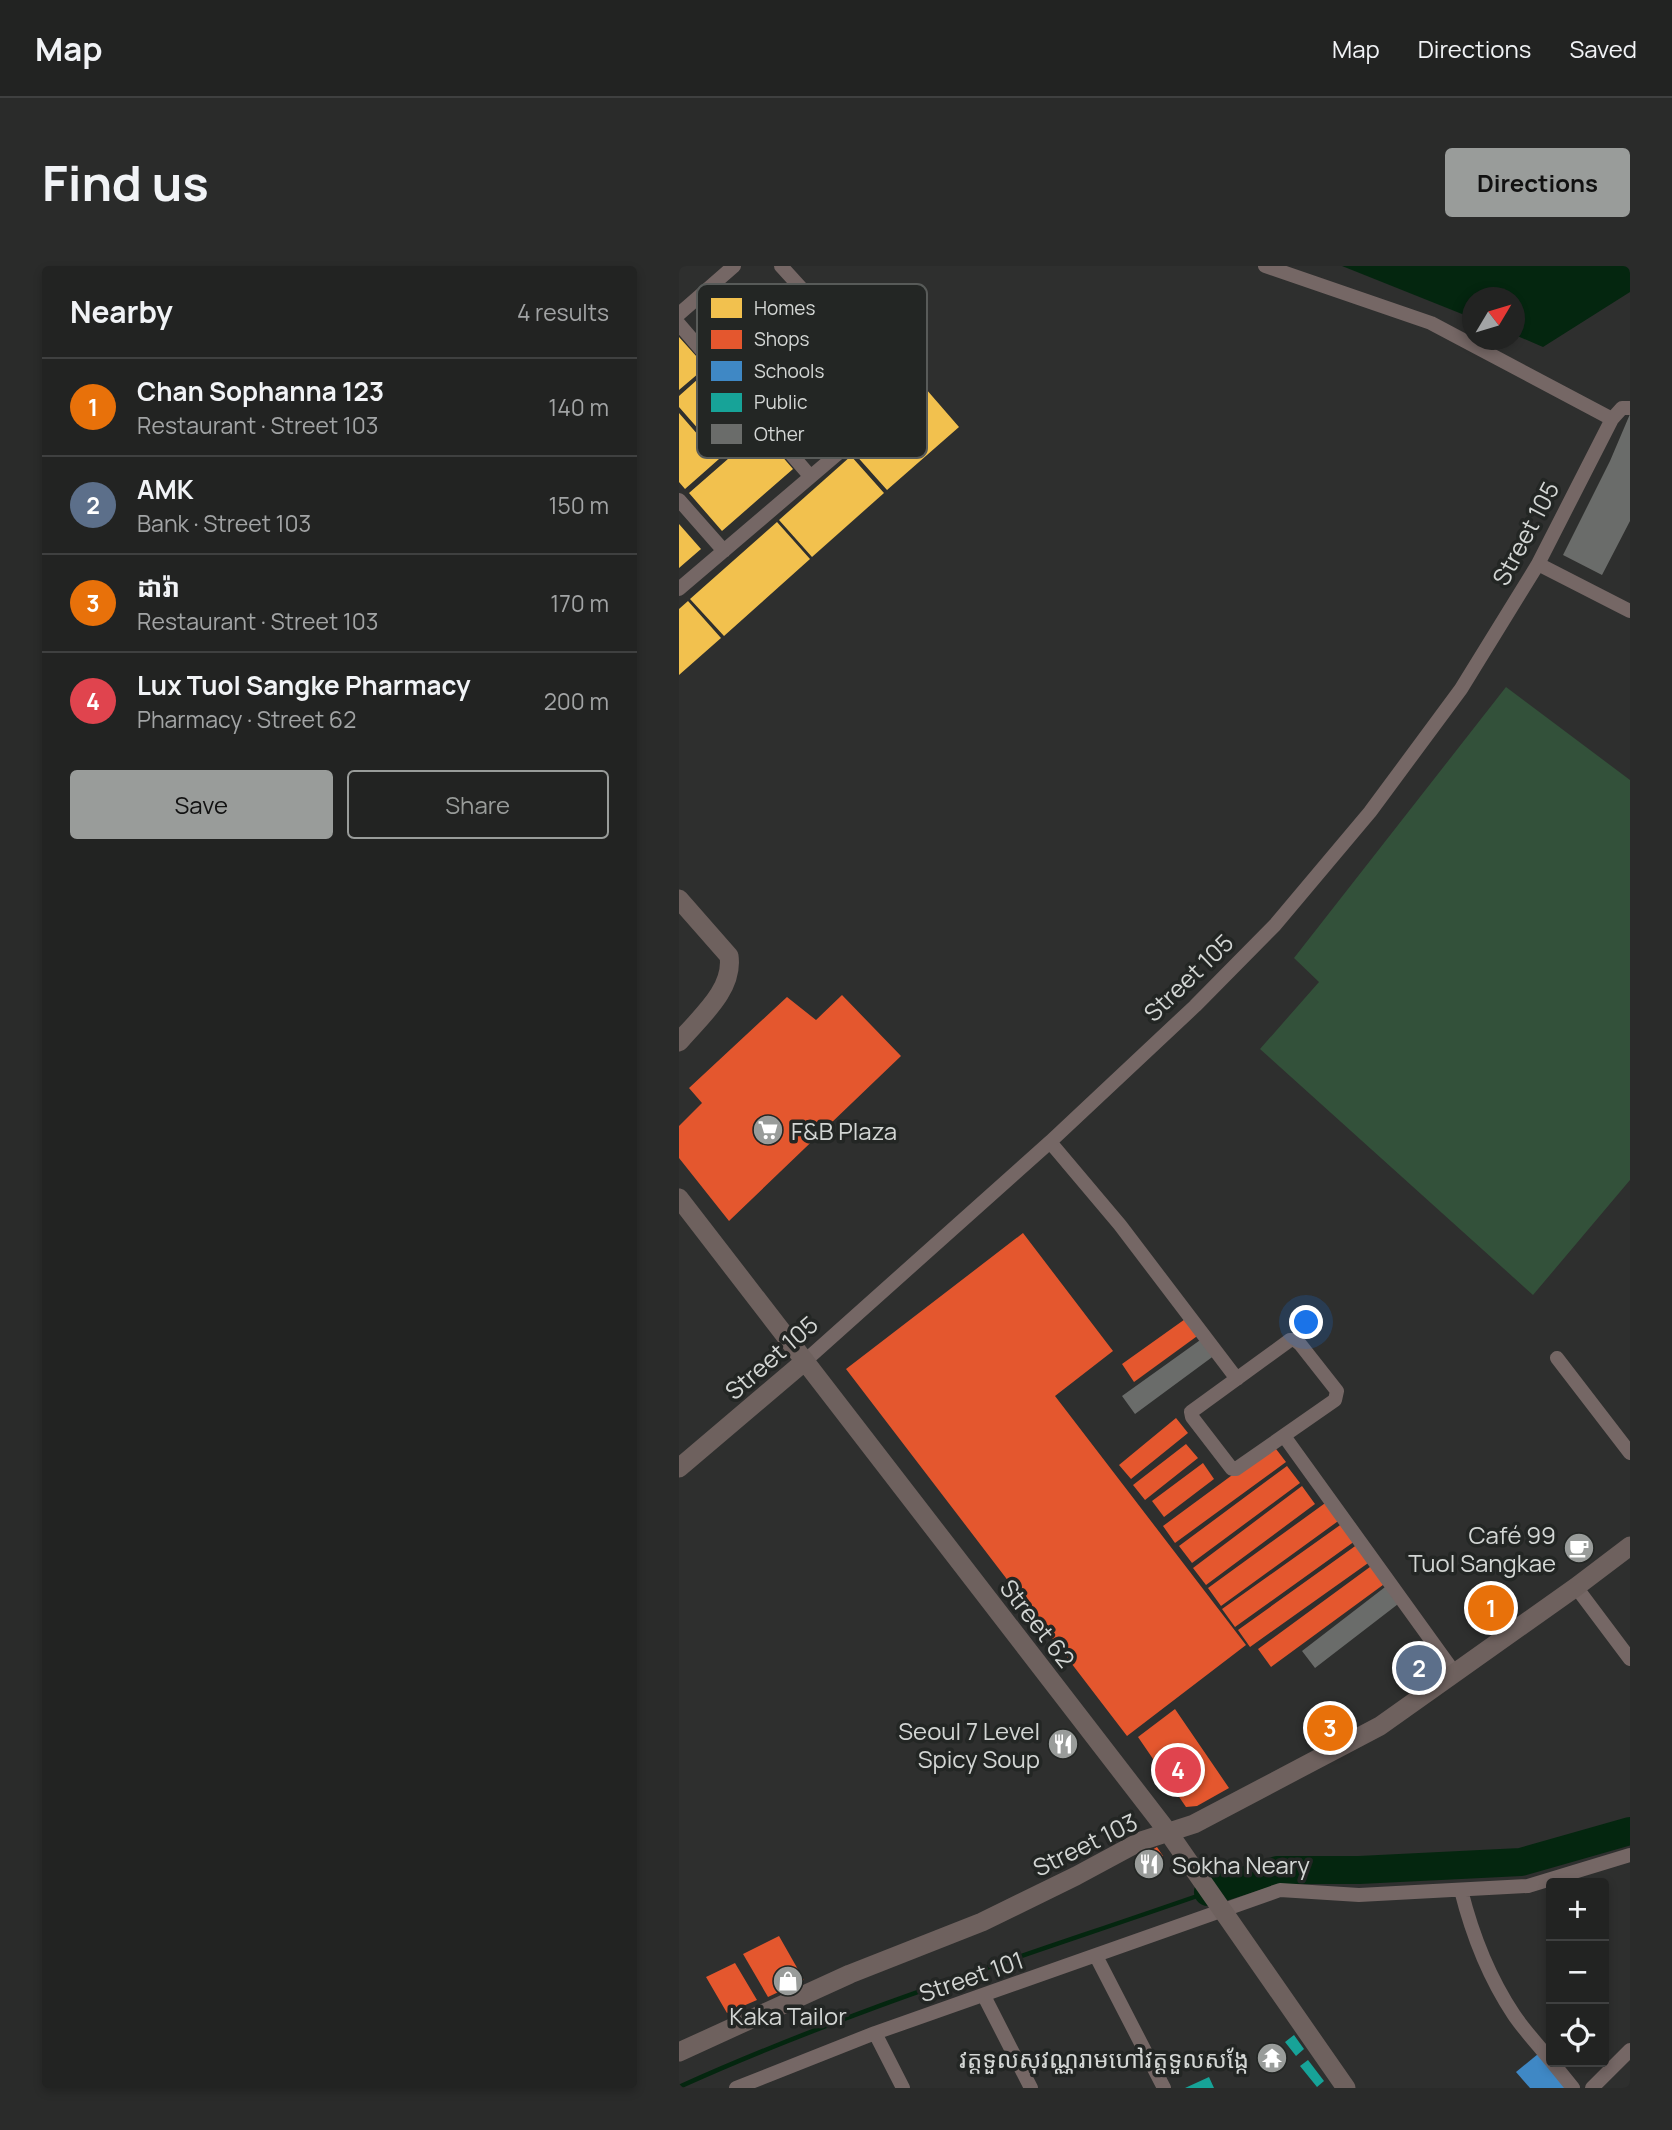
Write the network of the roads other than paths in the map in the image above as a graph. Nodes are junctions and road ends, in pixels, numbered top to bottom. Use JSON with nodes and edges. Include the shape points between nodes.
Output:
{"nodes":[{"id":1,"x":734,"y":266,"type":"edge"},
{"id":2,"x":781,"y":266,"type":"edge"},
{"id":3,"x":1265,"y":266,"type":"edge"},
{"id":4,"x":713,"y":284,"type":"edge"},
{"id":5,"x":797,"y":284,"type":"edge"},
{"id":6,"x":697,"y":298,"type":"edge"},
{"id":7,"x":679,"y":314,"type":"edge"},
{"id":8,"x":679,"y":324,"type":"edge"},
{"id":9,"x":697,"y":345,"type":"edge"},
{"id":10,"x":1630,"y":408,"type":"edge"},
{"id":11,"x":1612,"y":419,"type":"junction"},
{"id":12,"x":794,"y":458,"type":"edge"},
{"id":13,"x":832,"y":458,"type":"edge"},
{"id":14,"x":810,"y":477,"type":"junction"},
{"id":15,"x":679,"y":500,"type":"edge"},
{"id":16,"x":724,"y":551,"type":"junction"},
{"id":17,"x":1538,"y":564,"type":"junction"},
{"id":18,"x":679,"y":589,"type":"edge"},
{"id":19,"x":1630,"y":611,"type":"edge"},
{"id":20,"x":679,"y":898,"type":"edge"},
{"id":21,"x":679,"y":1042,"type":"edge"},
{"id":22,"x":1050,"y":1142,"type":"junction"},
{"id":23,"x":679,"y":1198,"type":"edge"},
{"id":24,"x":1557,"y":1358,"type":"dead end"},
{"id":25,"x":805,"y":1361,"type":"junction"},
{"id":26,"x":1237,"y":1379,"type":"junction"},
{"id":27,"x":1283,"y":1436,"type":"junction"},
{"id":28,"x":1630,"y":1452,"type":"edge"},
{"id":29,"x":679,"y":1468,"type":"edge"},
{"id":30,"x":1630,"y":1546,"type":"edge"},
{"id":31,"x":1576,"y":1587,"type":"junction"},
{"id":32,"x":1630,"y":1659,"type":"edge"},
{"id":33,"x":1454,"y":1672,"type":"junction"},
{"id":34,"x":1168,"y":1832,"type":"junction"},
{"id":35,"x":1630,"y":1855,"type":"edge"},
{"id":36,"x":1461,"y":1890,"type":"junction"},
{"id":37,"x":1220,"y":1905,"type":"junction"},
{"id":38,"x":1096,"y":1956,"type":"junction"},
{"id":39,"x":984,"y":1996,"type":"junction"},
{"id":40,"x":875,"y":2033,"type":"junction"},
{"id":41,"x":1630,"y":2050,"type":"edge"},
{"id":42,"x":679,"y":2052,"type":"edge"},
{"id":43,"x":1546,"y":2054,"type":"edge"},
{"id":44,"x":1557,"y":2067,"type":"edge"},
{"id":45,"x":764,"y":2082,"type":"edge"},
{"id":46,"x":736,"y":2088,"type":"edge"},
{"id":47,"x":902,"y":2088,"type":"edge"},
{"id":48,"x":1031,"y":2088,"type":"edge"},
{"id":49,"x":1164,"y":2088,"type":"edge"},
{"id":50,"x":1346,"y":2088,"type":"edge"},
{"id":51,"x":1573,"y":2088,"type":"edge"},
{"id":52,"x":1592,"y":2088,"type":"edge"}],
"edges":[{"from":1,"to":4,"type":"street"},
{"from":2,"to":5,"type":"street"},
{"from":3,"to":11,"type":"street","via":[[1431,323]]},
{"from":6,"to":7,"type":"street"},
{"from":8,"to":9,"type":"street"},
{"from":10,"to":11,"type":"street","via":[[1622,408]]},
{"from":11,"to":17,"type":"street","name":"Street 105"},
{"from":12,"to":14,"type":"street"},
{"from":13,"to":14,"type":"street"},
{"from":14,"to":16,"type":"street"},
{"from":15,"to":16,"type":"street"},
{"from":16,"to":18,"type":"street"},
{"from":17,"to":19,"type":"street"},
{"from":17,"to":22,"type":"street","name":"Street 105","via":[[1453,699],[1370,812],[1275,925]]},
{"from":20,"to":21,"type":"street","via":[[729,956],[731,967],[721,991]]},
{"from":22,"to":25,"type":"street","name":"Street 105"},
{"from":22,"to":26,"type":"street","via":[[1120,1225]]},
{"from":23,"to":25,"type":"street","name":"Street 62"},
{"from":24,"to":28,"type":"street"},
{"from":25,"to":29,"type":"street","name":"Street 105"},
{"from":25,"to":34,"type":"street","name":"Street 62"},
{"from":26,"to":27,"type":"street","via":[[1191,1412],[1228,1466],[1236,1469]]},
{"from":26,"to":27,"type":"street","via":[[1290,1340],[1300,1344],[1337,1395]]},
{"from":27,"to":33,"type":"street"},
{"from":30,"to":31,"type":"street","name":"Street 103"},
{"from":31,"to":32,"type":"street"},
{"from":31,"to":33,"type":"street","name":"Street 103"},
{"from":33,"to":34,"type":"street","name":"Street 103","via":[[1380,1726],[1194,1824]]},
{"from":34,"to":37,"type":"street","name":"Street 62"},
{"from":34,"to":42,"type":"street","name":"Street 103","via":[[1141,1841],[982,1922],[850,1974]]},
{"from":35,"to":36,"type":"street","name":"Street 101","via":[[1528,1886]]},
{"from":36,"to":37,"type":"street","name":"Street 101","via":[[1359,1895],[1280,1891]]},
{"from":36,"to":43,"type":"street","via":[[1471,1929],[1490,1972],[1514,2015]]},
{"from":37,"to":38,"type":"street","name":"Street 101"},
{"from":37,"to":50,"type":"street","name":"Street 62"},
{"from":38,"to":39,"type":"street","name":"Street 101"},
{"from":38,"to":49,"type":"street"},
{"from":39,"to":40,"type":"street","name":"Street 101"},
{"from":39,"to":48,"type":"street"},
{"from":40,"to":45,"type":"street","name":"Street 101"},
{"from":40,"to":47,"type":"street"},
{"from":41,"to":52,"type":"street"},
{"from":44,"to":51,"type":"street"},
{"from":45,"to":46,"type":"street","name":"Street 101"}]}
